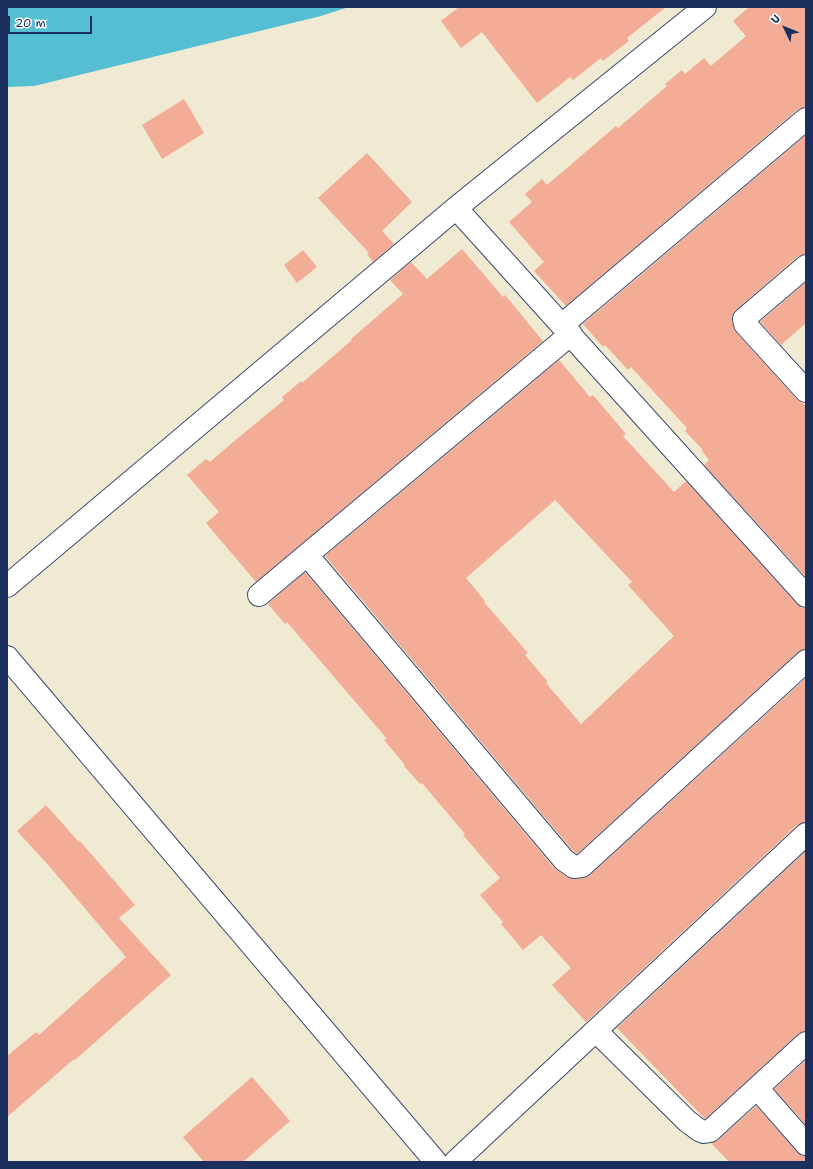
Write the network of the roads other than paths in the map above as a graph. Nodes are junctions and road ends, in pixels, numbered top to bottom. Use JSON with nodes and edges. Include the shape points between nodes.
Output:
{"nodes":[{"id":1,"x":704,"y":7,"type":"edge"},
{"id":2,"x":806,"y":120,"type":"edge"},
{"id":3,"x":456,"y":208,"type":"junction"},
{"id":4,"x":806,"y":266,"type":"edge"},
{"id":5,"x":566,"y":329,"type":"junction"},
{"id":6,"x":806,"y":391,"type":"edge"},
{"id":7,"x":307,"y":555,"type":"junction"},
{"id":8,"x":7,"y":586,"type":"edge"},
{"id":9,"x":259,"y":594,"type":"dead end"},
{"id":10,"x":806,"y":596,"type":"edge"},
{"id":11,"x":7,"y":657,"type":"edge"},
{"id":12,"x":806,"y":660,"type":"edge"},
{"id":13,"x":806,"y":834,"type":"edge"},
{"id":14,"x":596,"y":1031,"type":"junction"},
{"id":15,"x":806,"y":1043,"type":"edge"},
{"id":16,"x":756,"y":1088,"type":"junction"},
{"id":17,"x":806,"y":1144,"type":"edge"},
{"id":18,"x":436,"y":1162,"type":"edge"},
{"id":19,"x":455,"y":1162,"type":"edge"}],
"edges":[{"from":1,"to":3,"type":"street"},
{"from":2,"to":5,"type":"street"},
{"from":3,"to":5,"type":"street"},
{"from":3,"to":8,"type":"street"},
{"from":4,"to":6,"type":"street","via":[[744,320]]},
{"from":5,"to":7,"type":"street"},
{"from":5,"to":10,"type":"street"},
{"from":7,"to":9,"type":"street"},
{"from":7,"to":12,"type":"street","via":[[564,860],[574,867],[582,866]]},
{"from":11,"to":18,"type":"street"},
{"from":13,"to":14,"type":"street"},
{"from":14,"to":16,"type":"street","via":[[687,1121],[704,1132],[710,1131]]},
{"from":14,"to":19,"type":"street"},
{"from":15,"to":16,"type":"street"},
{"from":16,"to":17,"type":"street"}]}
